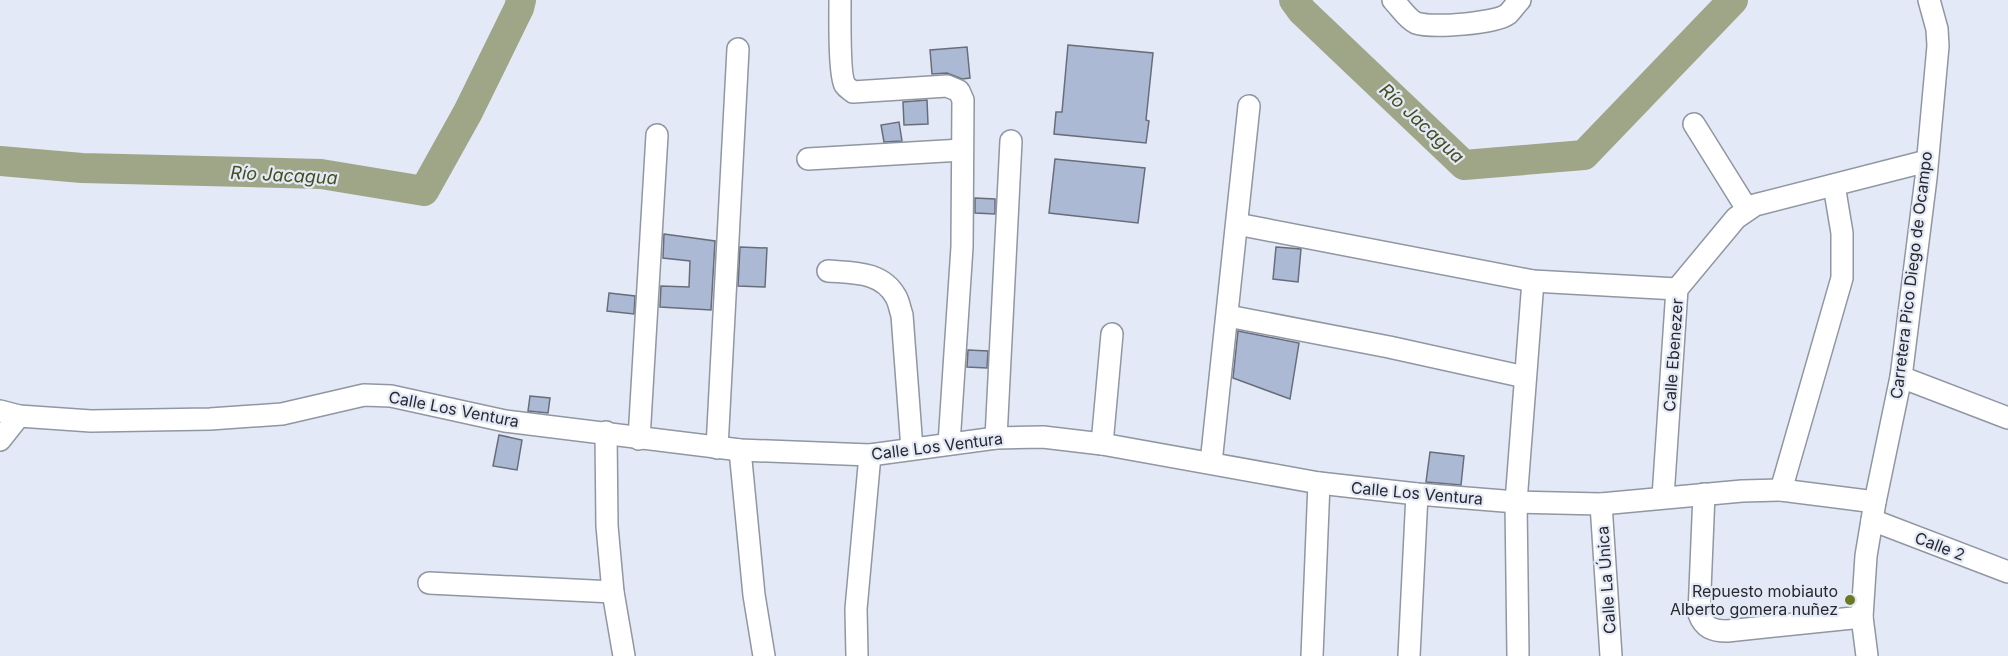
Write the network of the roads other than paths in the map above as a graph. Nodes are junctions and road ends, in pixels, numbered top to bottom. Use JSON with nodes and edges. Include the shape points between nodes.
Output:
{"nodes":[{"id":1,"x":1393,"y":0,"type":"edge"},
{"id":2,"x":1929,"y":0,"type":"edge"},
{"id":3,"x":840,"y":1,"type":"edge"},
{"id":4,"x":1508,"y":5,"type":"edge"},
{"id":5,"x":738,"y":49,"type":"dead end"},
{"id":6,"x":1249,"y":106,"type":"dead end"},
{"id":7,"x":1694,"y":124,"type":"dead end"},
{"id":8,"x":657,"y":135,"type":"dead end"},
{"id":9,"x":1011,"y":141,"type":"dead end"},
{"id":10,"x":962,"y":150,"type":"junction"},
{"id":11,"x":808,"y":159,"type":"dead end"},
{"id":12,"x":1927,"y":161,"type":"junction"},
{"id":13,"x":1834,"y":185,"type":"junction"},
{"id":14,"x":1747,"y":209,"type":"junction"},
{"id":15,"x":1237,"y":224,"type":"junction"},
{"id":16,"x":828,"y":271,"type":"dead end"},
{"id":17,"x":1533,"y":281,"type":"junction"},
{"id":18,"x":1677,"y":290,"type":"junction"},
{"id":19,"x":1228,"y":316,"type":"junction"},
{"id":20,"x":1112,"y":334,"type":"dead end"},
{"id":21,"x":1526,"y":377,"type":"junction"},
{"id":22,"x":1901,"y":377,"type":"junction"},
{"id":23,"x":9,"y":414,"type":"edge"},
{"id":24,"x":2008,"y":418,"type":"edge"},
{"id":25,"x":606,"y":432,"type":"junction"},
{"id":26,"x":996,"y":438,"type":"junction"},
{"id":27,"x":639,"y":439,"type":"junction"},
{"id":28,"x":0,"y":440,"type":"edge"},
{"id":29,"x":950,"y":444,"type":"junction"},
{"id":30,"x":1102,"y":444,"type":"junction"},
{"id":31,"x":717,"y":448,"type":"junction"},
{"id":32,"x":912,"y":449,"type":"junction"},
{"id":33,"x":740,"y":450,"type":"junction"},
{"id":34,"x":870,"y":455,"type":"junction"},
{"id":35,"x":1211,"y":463,"type":"junction"},
{"id":36,"x":1319,"y":483,"type":"junction"},
{"id":37,"x":1781,"y":490,"type":"junction"},
{"id":38,"x":1417,"y":494,"type":"junction"},
{"id":39,"x":1704,"y":494,"type":"junction"},
{"id":40,"x":1663,"y":497,"type":"junction"},
{"id":41,"x":1516,"y":502,"type":"junction"},
{"id":42,"x":1601,"y":504,"type":"junction"},
{"id":43,"x":1874,"y":511,"type":"junction"},
{"id":44,"x":2008,"y":572,"type":"edge"},
{"id":45,"x":429,"y":584,"type":"dead end"},
{"id":46,"x":613,"y":592,"type":"junction"},
{"id":47,"x":1862,"y":618,"type":"junction"},
{"id":48,"x":1518,"y":654,"type":"dead end"},
{"id":49,"x":624,"y":656,"type":"edge"},
{"id":50,"x":764,"y":656,"type":"edge"},
{"id":51,"x":857,"y":656,"type":"edge"},
{"id":52,"x":1312,"y":656,"type":"edge"},
{"id":53,"x":1409,"y":656,"type":"edge"},
{"id":54,"x":1611,"y":656,"type":"edge"},
{"id":55,"x":1867,"y":656,"type":"edge"}],
"edges":[{"from":1,"to":4,"type":"street","via":[[1416,22],[1438,25],[1486,21]]},
{"from":2,"to":12,"type":"street","name":"Carretera Pico Diego de Ocampo","via":[[1938,46]]},
{"from":3,"to":10,"type":"street","via":[[846,87],[853,92],[953,87],[963,100]]},
{"from":5,"to":31,"type":"street"},
{"from":6,"to":15,"type":"street"},
{"from":7,"to":14,"type":"street"},
{"from":8,"to":27,"type":"street"},
{"from":9,"to":26,"type":"street"},
{"from":10,"to":11,"type":"street"},
{"from":10,"to":29,"type":"street","via":[[962,247]]},
{"from":12,"to":13,"type":"street","name":"Calle Ebenezer"},
{"from":12,"to":22,"type":"street","name":"Carretera Pico Diego de Ocampo"},
{"from":13,"to":14,"type":"street","name":"Calle Ebenezer"},
{"from":13,"to":37,"type":"street","via":[[1842,233],[1842,278]]},
{"from":14,"to":18,"type":"street","name":"Calle Ebenezer"},
{"from":15,"to":17,"type":"street"},
{"from":15,"to":19,"type":"street"},
{"from":16,"to":32,"type":"street","via":[[867,274],[883,281],[896,297],[902,315]]},
{"from":17,"to":18,"type":"street"},
{"from":17,"to":21,"type":"street"},
{"from":18,"to":40,"type":"street","name":"Calle Ebenezer"},
{"from":19,"to":21,"type":"street"},
{"from":19,"to":35,"type":"street"},
{"from":20,"to":30,"type":"street"},
{"from":21,"to":41,"type":"street"},
{"from":22,"to":24,"type":"street"},
{"from":22,"to":43,"type":"street","name":"Carretera Pico Diego de Ocampo"},
{"from":23,"to":25,"type":"street","name":"Calle Los Ventura","via":[[91,421],[210,419],[282,414],[364,394],[391,396],[505,421]]},
{"from":23,"to":28,"type":"street"},
{"from":25,"to":27,"type":"street","name":"Calle Los Ventura"},
{"from":25,"to":46,"type":"street","via":[[607,526]]},
{"from":26,"to":29,"type":"street","name":"Calle Los Ventura"},
{"from":26,"to":30,"type":"street","name":"Calle Los Ventura","via":[[1043,436]]},
{"from":27,"to":31,"type":"street","name":"Calle Los Ventura"},
{"from":29,"to":32,"type":"street","name":"Calle Los Ventura"},
{"from":30,"to":35,"type":"street","name":"Calle Los Ventura"},
{"from":31,"to":33,"type":"street","name":"Calle Los Ventura"},
{"from":32,"to":34,"type":"street","name":"Calle Los Ventura"},
{"from":33,"to":34,"type":"street","name":"Calle Los Ventura"},
{"from":33,"to":50,"type":"street"},
{"from":34,"to":51,"type":"street","via":[[856,609]]},
{"from":35,"to":36,"type":"street","name":"Calle Los Ventura"},
{"from":36,"to":38,"type":"street","name":"Calle Los Ventura"},
{"from":36,"to":52,"type":"street"},
{"from":37,"to":39,"type":"street","name":"Calle Los Ventura"},
{"from":37,"to":43,"type":"street","name":"Calle Los Ventura"},
{"from":38,"to":41,"type":"street","name":"Calle Los Ventura"},
{"from":38,"to":53,"type":"street"},
{"from":39,"to":40,"type":"street","name":"Calle Los Ventura"},
{"from":39,"to":47,"type":"street","via":[[1699,614],[1709,629],[1727,631]]},
{"from":40,"to":42,"type":"street","name":"Calle Los Ventura"},
{"from":41,"to":42,"type":"street","name":"Calle Los Ventura"},
{"from":41,"to":48,"type":"street"},
{"from":42,"to":54,"type":"street","name":"Calle La Única"},
{"from":43,"to":44,"type":"street","name":"Calle 2"},
{"from":43,"to":47,"type":"street","name":"Carretera Pico Diego de Ocampo"},
{"from":45,"to":46,"type":"street"},
{"from":46,"to":49,"type":"street"},
{"from":47,"to":55,"type":"street","name":"Carretera Pico Diego de Ocampo"}]}
